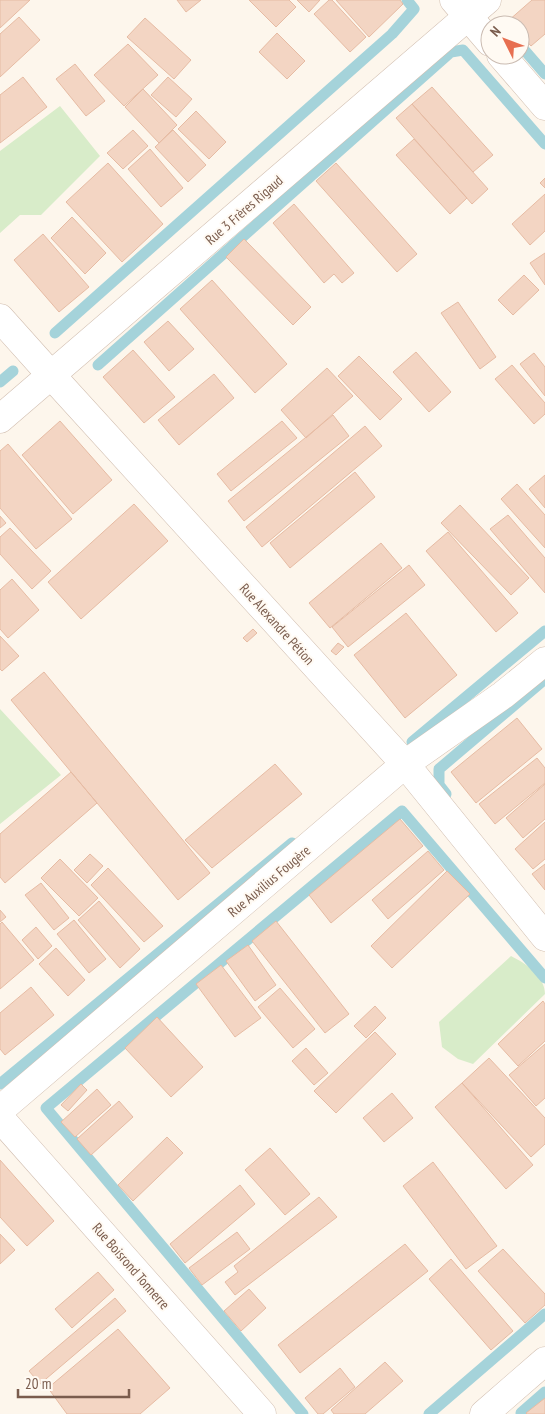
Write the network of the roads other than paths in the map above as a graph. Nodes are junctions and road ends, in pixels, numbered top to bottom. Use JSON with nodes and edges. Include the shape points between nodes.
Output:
{"nodes":[{"id":1,"x":470,"y":6,"type":"edge"},
{"id":2,"x":480,"y":24,"type":"edge"},
{"id":3,"x":510,"y":65,"type":"edge"},
{"id":4,"x":545,"y":106,"type":"edge"},
{"id":5,"x":0,"y":318,"type":"edge"},
{"id":6,"x":51,"y":375,"type":"junction"},
{"id":7,"x":0,"y":419,"type":"edge"},
{"id":8,"x":545,"y":661,"type":"edge"},
{"id":9,"x":405,"y":764,"type":"junction"},
{"id":10,"x":545,"y":937,"type":"edge"},
{"id":11,"x":0,"y":1110,"type":"edge"},
{"id":12,"x":0,"y":1118,"type":"edge"},
{"id":13,"x":545,"y":1361,"type":"edge"},
{"id":14,"x":262,"y":1414,"type":"edge"},
{"id":15,"x":484,"y":1414,"type":"edge"}],
"edges":[{"from":1,"to":2,"type":"street"},
{"from":1,"to":6,"type":"street","name":"Rue 3 Frères Rigaud"},
{"from":3,"to":4,"type":"street"},
{"from":5,"to":6,"type":"street","name":"Rue Alexandre Pétion"},
{"from":6,"to":7,"type":"street","name":"Rue 3 Frères Rigaud"},
{"from":6,"to":9,"type":"street","name":"Rue Alexandre Pétion"},
{"from":8,"to":9,"type":"street","name":"Rue Auxilius Fougère"},
{"from":9,"to":10,"type":"street","name":"Rue Alexandre Pétion"},
{"from":9,"to":11,"type":"street","name":"Rue Auxilius Fougère"},
{"from":12,"to":14,"type":"street","name":"Rue Boisrond Tonnerre"},
{"from":13,"to":15,"type":"street"}]}
